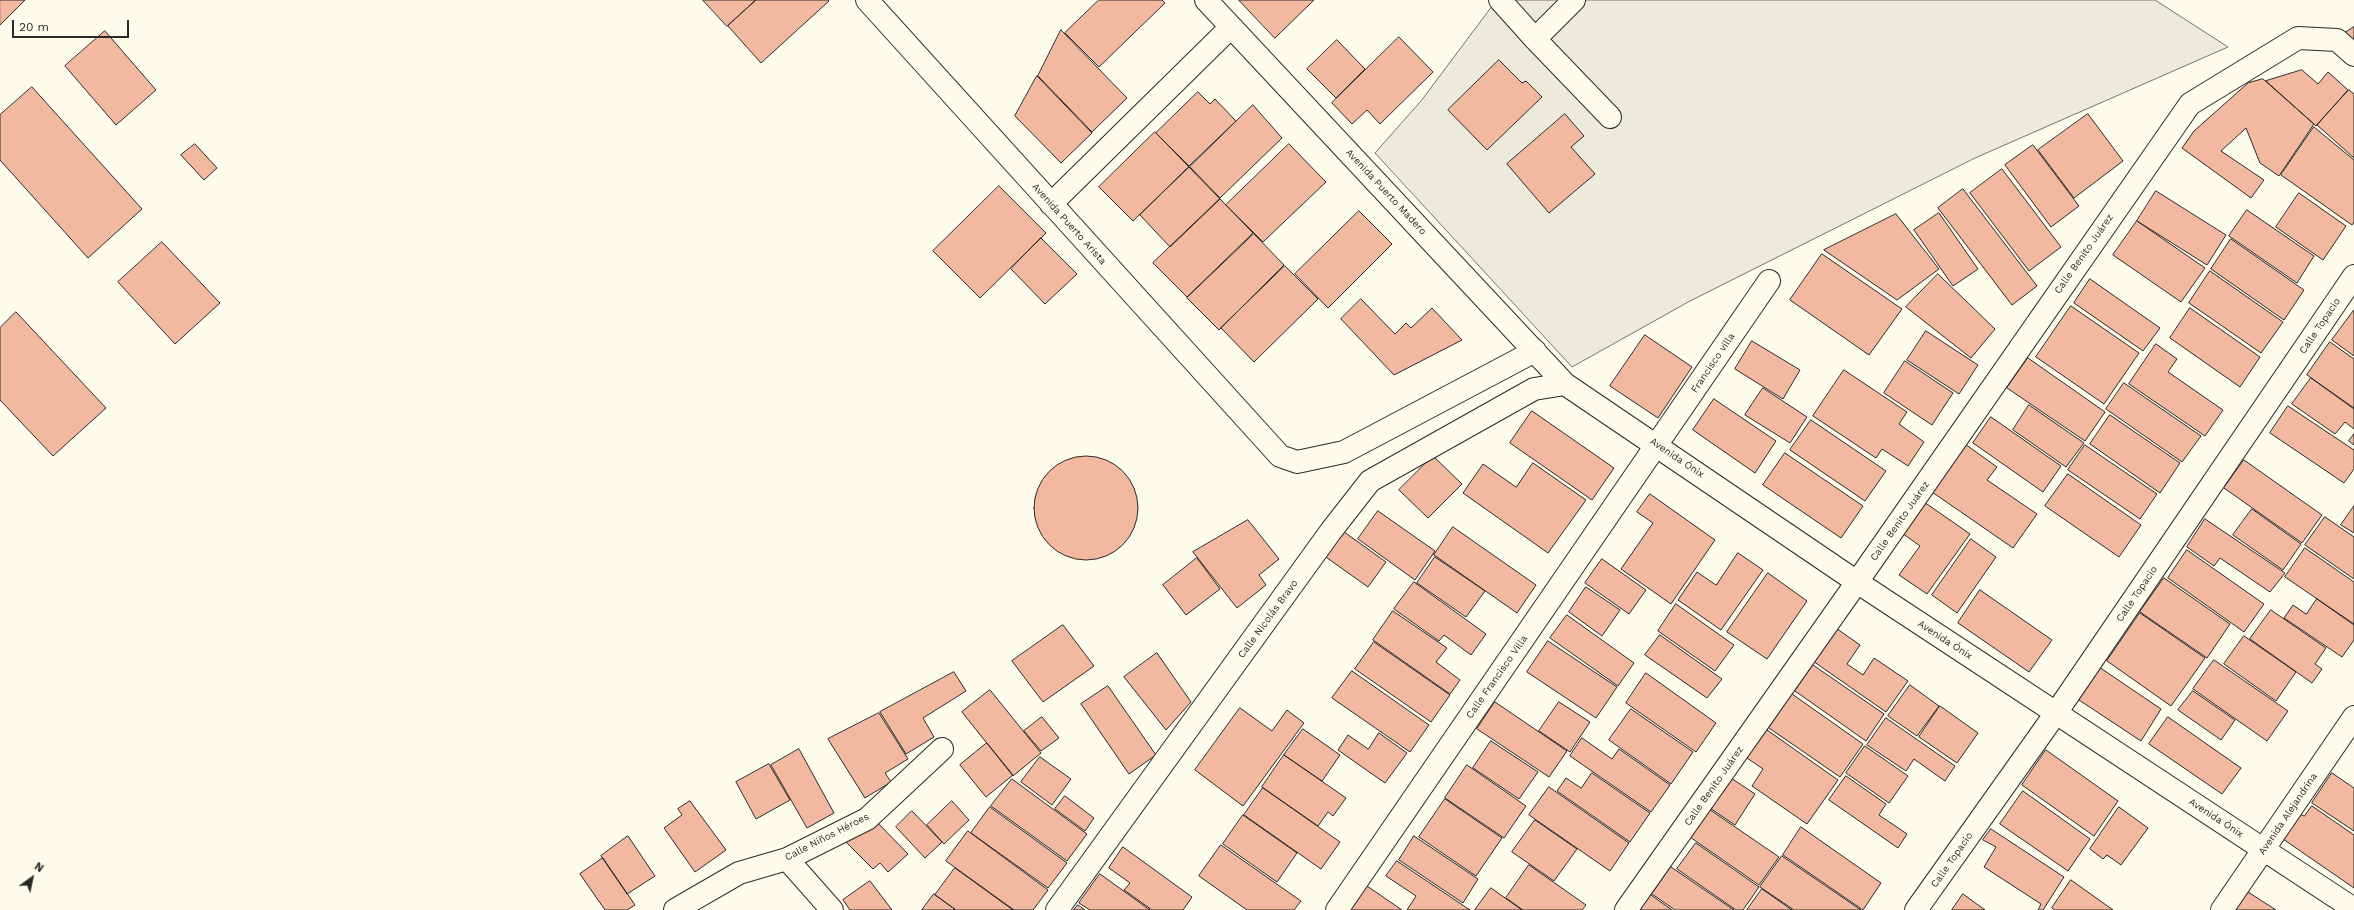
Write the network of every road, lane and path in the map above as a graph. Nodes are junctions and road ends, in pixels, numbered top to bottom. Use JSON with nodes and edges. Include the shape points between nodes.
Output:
{"nodes":[{"id":1,"x":867,"y":0,"type":"edge"},
{"id":2,"x":1206,"y":0,"type":"edge"},
{"id":3,"x":1500,"y":0,"type":"edge"},
{"id":4,"x":1574,"y":0,"type":"edge"},
{"id":5,"x":1231,"y":27,"type":"junction"},
{"id":6,"x":1535,"y":39,"type":"junction"},
{"id":7,"x":2354,"y":55,"type":"edge"},
{"id":8,"x":1610,"y":118,"type":"dead end"},
{"id":9,"x":1051,"y":204,"type":"junction"},
{"id":10,"x":2354,"y":276,"type":"edge"},
{"id":11,"x":1769,"y":281,"type":"dead end"},
{"id":12,"x":1535,"y":351,"type":"junction"},
{"id":13,"x":1565,"y":384,"type":"junction"},
{"id":14,"x":1657,"y":444,"type":"junction"},
{"id":15,"x":1858,"y":582,"type":"junction"},
{"id":16,"x":2056,"y":713,"type":"junction"},
{"id":17,"x":2354,"y":717,"type":"edge"},
{"id":18,"x":942,"y":749,"type":"dead end"},
{"id":19,"x":2264,"y":850,"type":"junction"},
{"id":20,"x":786,"y":859,"type":"junction"},
{"id":21,"x":2354,"y":909,"type":"edge"},
{"id":22,"x":674,"y":910,"type":"edge"},
{"id":23,"x":832,"y":910,"type":"edge"},
{"id":24,"x":1057,"y":910,"type":"edge"},
{"id":25,"x":1337,"y":910,"type":"edge"},
{"id":26,"x":1626,"y":910,"type":"edge"},
{"id":27,"x":1916,"y":910,"type":"edge"},
{"id":28,"x":2222,"y":910,"type":"edge"}],
"edges":[{"from":1,"to":9,"type":"street","name":"Avenida Puerto Arista"},
{"from":2,"to":5,"type":"street","name":"Avenida Puerto Madero"},
{"from":3,"to":6,"type":"street"},
{"from":4,"to":6,"type":"street"},
{"from":5,"to":9,"type":"street"},
{"from":5,"to":12,"type":"street","name":"Avenida Puerto Madero"},
{"from":6,"to":8,"type":"street"},
{"from":7,"to":15,"type":"street","name":"Calle Benito Juárez","via":[[2337,40],[2298,38],[2190,104]]},
{"from":9,"to":12,"type":"street","name":"Avenida Puerto Arista","via":[[1272,448],[1280,456],[1297,462],[1344,452]]},
{"from":10,"to":16,"type":"street","name":"Calle Topacio"},
{"from":11,"to":14,"type":"street","name":"Francisco villa"},
{"from":12,"to":13,"type":"street","name":"Avenida Puerto Madero"},
{"from":13,"to":14,"type":"street","name":"Avenida Ónix"},
{"from":13,"to":24,"type":"street","name":"Calle Nicolás Bravo","via":[[1534,389],[1370,481],[1331,531]]},
{"from":14,"to":15,"type":"street","name":"Avenida Ónix"},
{"from":14,"to":25,"type":"street","name":"Calle Francisco Villa"},
{"from":15,"to":16,"type":"street","name":"Avenida Ónix"},
{"from":15,"to":26,"type":"street","name":"Calle Benito Juárez"},
{"from":16,"to":19,"type":"street","name":"Avenida Ónix"},
{"from":16,"to":27,"type":"street","name":"Calle Topacio"},
{"from":17,"to":19,"type":"street","name":"Avenida Alejandrina"},
{"from":18,"to":20,"type":"street","name":"Calle Niños Héroes","via":[[867,819]]},
{"from":19,"to":21,"type":"street","name":"Avenida Ónix"},
{"from":19,"to":28,"type":"street","name":"Avenida Alejandrina"},
{"from":20,"to":22,"type":"street","name":"Calle Niños Héroes","via":[[739,872]]},
{"from":20,"to":23,"type":"street"}]}
